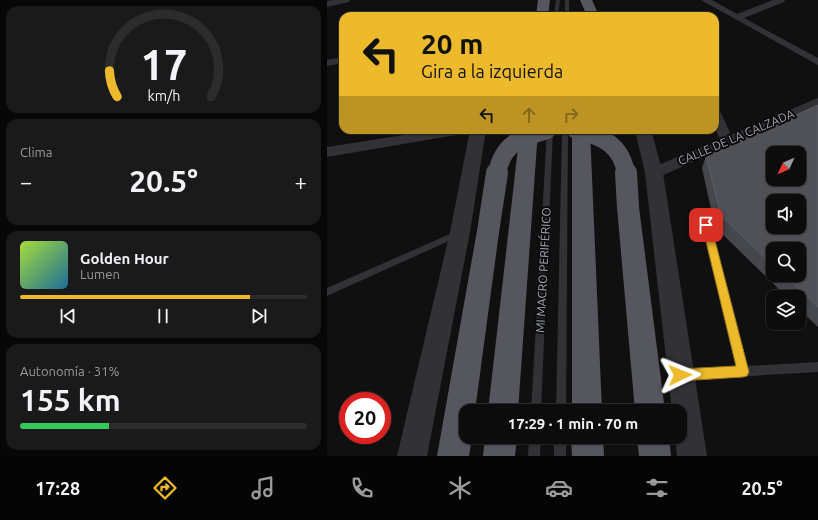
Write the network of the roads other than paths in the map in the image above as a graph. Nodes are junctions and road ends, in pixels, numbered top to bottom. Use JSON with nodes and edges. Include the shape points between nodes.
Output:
{"nodes":[{"id":1,"x":346,"y":0,"type":"edge"},
{"id":2,"x":544,"y":0,"type":"edge"},
{"id":3,"x":558,"y":0,"type":"edge"},
{"id":4,"x":567,"y":0,"type":"edge"},
{"id":5,"x":578,"y":0,"type":"edge"},
{"id":6,"x":586,"y":0,"type":"edge"},
{"id":7,"x":705,"y":0,"type":"edge"},
{"id":8,"x":781,"y":0,"type":"edge"},
{"id":9,"x":327,"y":4,"type":"edge"},
{"id":10,"x":542,"y":12,"type":"edge"},
{"id":11,"x":557,"y":12,"type":"edge"},
{"id":12,"x":567,"y":12,"type":"edge"},
{"id":13,"x":579,"y":12,"type":"edge"},
{"id":14,"x":591,"y":12,"type":"edge"},
{"id":15,"x":737,"y":17,"type":"junction"},
{"id":16,"x":339,"y":61,"type":"edge"},
{"id":17,"x":818,"y":62,"type":"edge"},
{"id":18,"x":327,"y":63,"type":"edge"},
{"id":19,"x":818,"y":102,"type":"edge"},
{"id":20,"x":719,"y":122,"type":"edge"},
{"id":21,"x":437,"y":134,"type":"edge"},
{"id":22,"x":476,"y":134,"type":"edge"},
{"id":23,"x":529,"y":134,"type":"edge"},
{"id":24,"x":533,"y":134,"type":"edge"},
{"id":25,"x":549,"y":134,"type":"edge"},
{"id":26,"x":565,"y":134,"type":"edge"},
{"id":27,"x":581,"y":134,"type":"edge"},
{"id":28,"x":589,"y":134,"type":"edge"},
{"id":29,"x":644,"y":134,"type":"edge"},
{"id":30,"x":727,"y":141,"type":"junction"},
{"id":31,"x":327,"y":152,"type":"edge"},
{"id":32,"x":653,"y":173,"type":"junction"},
{"id":33,"x":706,"y":225,"type":"dead end"},
{"id":34,"x":460,"y":232,"type":"junction"},
{"id":35,"x":327,"y":292,"type":"edge"},
{"id":36,"x":818,"y":367,"type":"edge"},
{"id":37,"x":743,"y":372,"type":"junction"},
{"id":38,"x":680,"y":375,"type":"junction"},
{"id":39,"x":504,"y":404,"type":"edge"},
{"id":40,"x":536,"y":404,"type":"edge"},
{"id":41,"x":561,"y":404,"type":"edge"},
{"id":42,"x":587,"y":404,"type":"edge"},
{"id":43,"x":649,"y":404,"type":"edge"},
{"id":44,"x":500,"y":444,"type":"edge"},
{"id":45,"x":535,"y":444,"type":"edge"},
{"id":46,"x":560,"y":444,"type":"edge"},
{"id":47,"x":587,"y":444,"type":"edge"},
{"id":48,"x":654,"y":444,"type":"edge"},
{"id":49,"x":412,"y":456,"type":"edge"},
{"id":50,"x":453,"y":456,"type":"edge"},
{"id":51,"x":499,"y":456,"type":"edge"},
{"id":52,"x":534,"y":456,"type":"edge"},
{"id":53,"x":560,"y":456,"type":"edge"},
{"id":54,"x":588,"y":456,"type":"edge"},
{"id":55,"x":655,"y":456,"type":"edge"},
{"id":56,"x":692,"y":456,"type":"edge"}],
"edges":[{"from":1,"to":9,"type":"street"},
{"from":2,"to":10,"type":"highway"},
{"from":3,"to":11,"type":"lane"},
{"from":4,"to":12,"type":"lane"},
{"from":5,"to":13,"type":"highway"},
{"from":6,"to":14,"type":"highway"},
{"from":7,"to":15,"type":"street"},
{"from":8,"to":15,"type":"street"},
{"from":15,"to":17,"type":"street"},
{"from":16,"to":18,"type":"street"},
{"from":19,"to":30,"type":"street","name":"CALLE DE LA CALZADA"},
{"from":20,"to":30,"type":"street"},
{"from":21,"to":31,"type":"street"},
{"from":22,"to":34,"type":"street"},
{"from":23,"to":39,"type":"highway"},
{"from":24,"to":50,"type":"highway","bridge":true,"via":[[516,142],[499,161]]},
{"from":25,"to":40,"type":"lane","name":"MI MACRO PERIFÉRICO"},
{"from":26,"to":41,"type":"lane","name":"MI MACRO PERIFÉRICO"},
{"from":27,"to":42,"type":"highway"},
{"from":28,"to":43,"type":"highway","bridge":true,"via":[[599,137],[614,148],[623,161]]},
{"from":29,"to":32,"type":"street"},
{"from":30,"to":32,"type":"street","name":"CALLE DE LA CALZADA"},
{"from":32,"to":38,"type":"street"},
{"from":33,"to":37,"type":"lane"},
{"from":34,"to":35,"type":"lane"},
{"from":34,"to":49,"type":"street"},
{"from":36,"to":37,"type":"lane"},
{"from":37,"to":38,"type":"lane"},
{"from":38,"to":56,"type":"street"},
{"from":44,"to":51,"type":"highway"},
{"from":45,"to":52,"type":"lane"},
{"from":46,"to":53,"type":"lane"},
{"from":47,"to":54,"type":"highway"},
{"from":48,"to":55,"type":"highway"}]}
